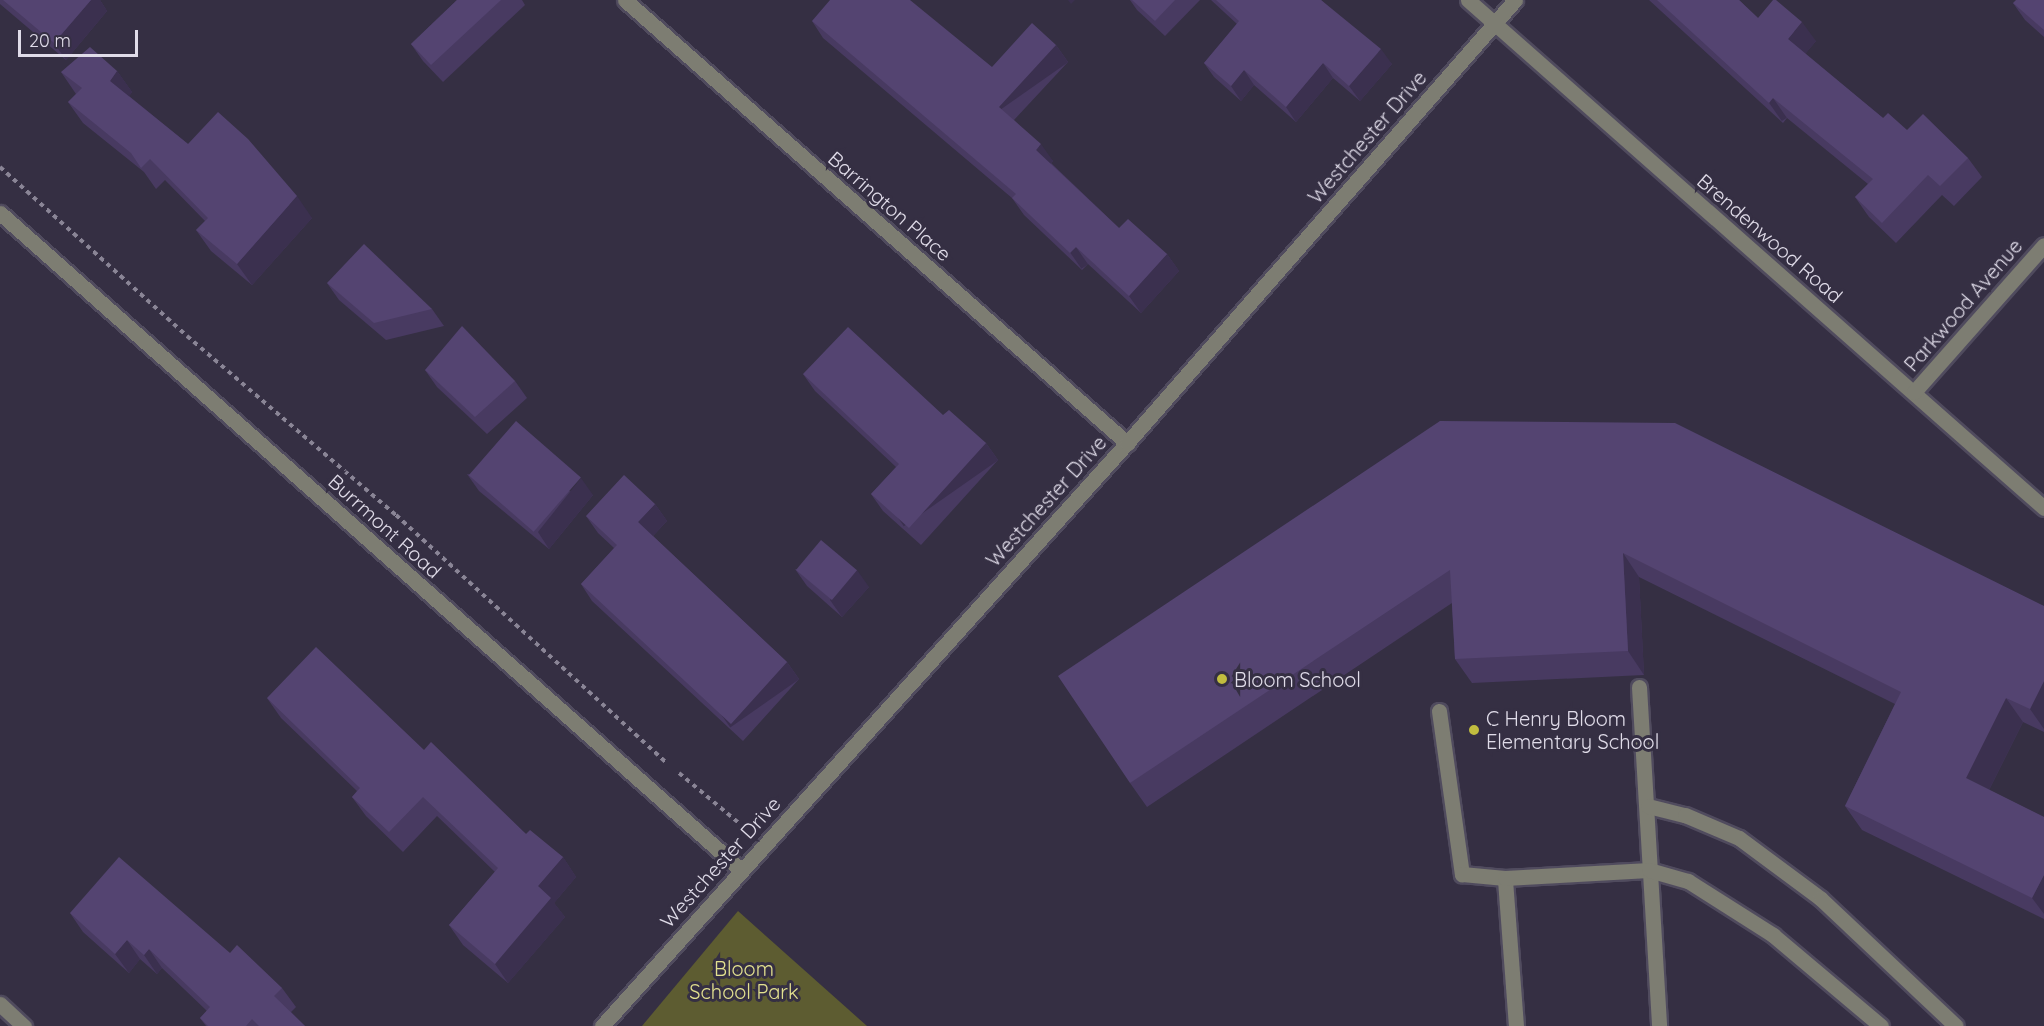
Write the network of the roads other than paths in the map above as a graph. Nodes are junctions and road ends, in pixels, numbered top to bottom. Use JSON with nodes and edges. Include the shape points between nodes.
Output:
{"nodes":[{"id":1,"x":625,"y":0,"type":"edge"},
{"id":2,"x":1468,"y":0,"type":"edge"},
{"id":3,"x":1515,"y":0,"type":"edge"},
{"id":4,"x":1494,"y":23,"type":"junction"},
{"id":5,"x":0,"y":213,"type":"edge"},
{"id":6,"x":2044,"y":245,"type":"edge"},
{"id":7,"x":1914,"y":392,"type":"junction"},
{"id":8,"x":1127,"y":443,"type":"junction"},
{"id":9,"x":2044,"y":508,"type":"edge"},
{"id":10,"x":1639,"y":687,"type":"dead end"},
{"id":11,"x":1439,"y":711,"type":"dead end"},
{"id":12,"x":1648,"y":806,"type":"junction"},
{"id":13,"x":741,"y":870,"type":"junction"},
{"id":14,"x":1649,"y":870,"type":"junction"},
{"id":15,"x":1505,"y":878,"type":"junction"},
{"id":16,"x":0,"y":1004,"type":"edge"},
{"id":17,"x":24,"y":1026,"type":"edge"},
{"id":18,"x":602,"y":1026,"type":"edge"},
{"id":19,"x":1516,"y":1026,"type":"edge"},
{"id":20,"x":1659,"y":1026,"type":"edge"},
{"id":21,"x":1881,"y":1026,"type":"edge"},
{"id":22,"x":1956,"y":1026,"type":"edge"}],
"edges":[{"from":1,"to":8,"type":"street","name":"Barrington Place"},
{"from":2,"to":4,"type":"street","name":"Brendenwood Road"},
{"from":3,"to":4,"type":"street","name":"Westchester Drive"},
{"from":4,"to":7,"type":"street","name":"Brendenwood Road"},
{"from":4,"to":8,"type":"street","name":"Westchester Drive"},
{"from":5,"to":13,"type":"street","name":"Burrmont Road"},
{"from":6,"to":7,"type":"street","name":"Parkwood Avenue"},
{"from":7,"to":9,"type":"street","name":"Brendenwood Road"},
{"from":8,"to":13,"type":"street","name":"Westchester Drive"},
{"from":10,"to":12,"type":"street"},
{"from":11,"to":15,"type":"street","via":[[1462,874]]},
{"from":12,"to":14,"type":"street"},
{"from":12,"to":22,"type":"street","via":[[1685,815],[1739,838],[1821,899]]},
{"from":13,"to":18,"type":"street","name":"Westchester Drive"},
{"from":14,"to":15,"type":"street"},
{"from":14,"to":20,"type":"street"},
{"from":14,"to":21,"type":"street","via":[[1688,881],[1773,936]]},
{"from":15,"to":19,"type":"street"},
{"from":16,"to":17,"type":"street"}]}
